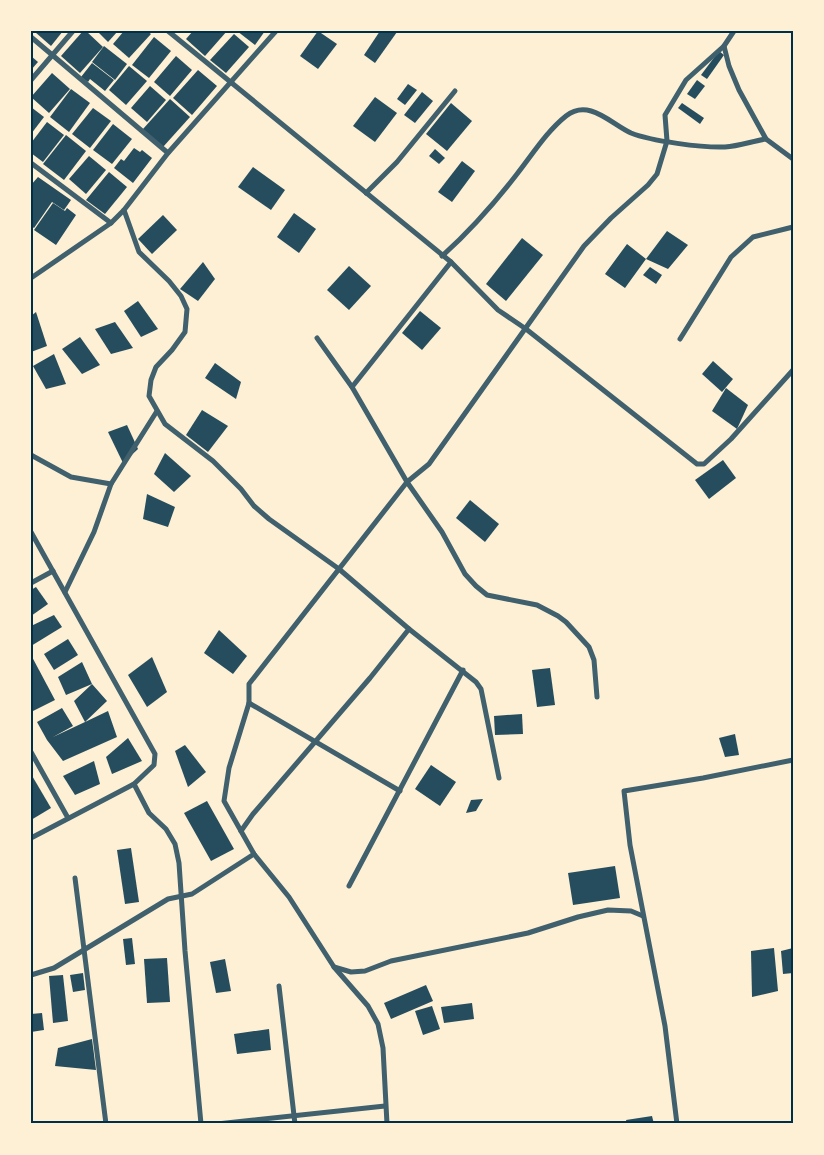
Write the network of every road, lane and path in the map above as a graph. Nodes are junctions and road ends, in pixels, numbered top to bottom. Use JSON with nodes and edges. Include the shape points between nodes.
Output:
{"nodes":[{"id":1,"x":73,"y":31,"type":"edge"},
{"id":2,"x":168,"y":31,"type":"edge"},
{"id":3,"x":276,"y":31,"type":"edge"},
{"id":4,"x":734,"y":31,"type":"edge"},
{"id":5,"x":31,"y":37,"type":"edge"},
{"id":6,"x":724,"y":46,"type":"junction"},
{"id":7,"x":52,"y":54,"type":"junction"},
{"id":8,"x":31,"y":80,"type":"edge"},
{"id":9,"x":231,"y":83,"type":"junction"},
{"id":10,"x":455,"y":90,"type":"dead end"},
{"id":11,"x":766,"y":139,"type":"junction"},
{"id":12,"x":668,"y":142,"type":"junction"},
{"id":13,"x":168,"y":153,"type":"junction"},
{"id":14,"x":793,"y":158,"type":"edge"},
{"id":15,"x":31,"y":163,"type":"edge"},
{"id":16,"x":366,"y":194,"type":"junction"},
{"id":17,"x":124,"y":210,"type":"junction"},
{"id":18,"x":111,"y":223,"type":"junction"},
{"id":19,"x":793,"y":227,"type":"edge"},
{"id":20,"x":442,"y":256,"type":"junction"},
{"id":21,"x":450,"y":262,"type":"junction"},
{"id":22,"x":31,"y":278,"type":"edge"},
{"id":23,"x":526,"y":329,"type":"junction"},
{"id":24,"x":318,"y":338,"type":"dead end"},
{"id":25,"x":680,"y":339,"type":"dead end"},
{"id":26,"x":793,"y":370,"type":"edge"},
{"id":27,"x":352,"y":387,"type":"junction"},
{"id":28,"x":157,"y":411,"type":"junction"},
{"id":29,"x":31,"y":455,"type":"edge"},
{"id":30,"x":407,"y":482,"type":"junction"},
{"id":31,"x":111,"y":484,"type":"junction"},
{"id":32,"x":31,"y":532,"type":"edge"},
{"id":33,"x":338,"y":569,"type":"junction"},
{"id":34,"x":53,"y":571,"type":"junction"},
{"id":35,"x":31,"y":583,"type":"edge"},
{"id":36,"x":65,"y":592,"type":"junction"},
{"id":37,"x":409,"y":628,"type":"junction"},
{"id":38,"x":463,"y":670,"type":"junction"},
{"id":39,"x":597,"y":697,"type":"dead end"},
{"id":40,"x":249,"y":703,"type":"junction"},
{"id":41,"x":316,"y":742,"type":"junction"},
{"id":42,"x":31,"y":752,"type":"edge"},
{"id":43,"x":793,"y":760,"type":"edge"},
{"id":44,"x":499,"y":778,"type":"dead end"},
{"id":45,"x":134,"y":784,"type":"junction"},
{"id":46,"x":400,"y":791,"type":"junction"},
{"id":47,"x":68,"y":818,"type":"junction"},
{"id":48,"x":241,"y":831,"type":"junction"},
{"id":49,"x":31,"y":838,"type":"edge"},
{"id":50,"x":254,"y":854,"type":"junction"},
{"id":51,"x":75,"y":878,"type":"dead end"},
{"id":52,"x":349,"y":886,"type":"dead end"},
{"id":53,"x":181,"y":896,"type":"junction"},
{"id":54,"x":643,"y":916,"type":"junction"},
{"id":55,"x":84,"y":950,"type":"junction"},
{"id":56,"x":334,"y":966,"type":"junction"},
{"id":57,"x":31,"y":975,"type":"edge"},
{"id":58,"x":279,"y":986,"type":"dead end"},
{"id":59,"x":385,"y":1106,"type":"junction"},
{"id":60,"x":294,"y":1115,"type":"junction"},
{"id":61,"x":106,"y":1124,"type":"edge"},
{"id":62,"x":200,"y":1124,"type":"edge"},
{"id":63,"x":217,"y":1124,"type":"edge"},
{"id":64,"x":295,"y":1124,"type":"edge"},
{"id":65,"x":387,"y":1124,"type":"edge"},
{"id":66,"x":677,"y":1124,"type":"edge"}],
"edges":[{"from":1,"to":7,"type":"street"},
{"from":2,"to":9,"type":"street"},
{"from":3,"to":9,"type":"street"},
{"from":4,"to":6,"type":"street"},
{"from":5,"to":7,"type":"street"},
{"from":6,"to":11,"type":"street","via":[[739,90]]},
{"from":6,"to":12,"type":"street","via":[[686,80],[665,115]]},
{"from":7,"to":8,"type":"street"},
{"from":7,"to":13,"type":"street"},
{"from":9,"to":13,"type":"street"},
{"from":9,"to":16,"type":"street"},
{"from":10,"to":16,"type":"street","via":[[397,162]]},
{"from":11,"to":12,"type":"street","via":[[726,147]]},
{"from":11,"to":14,"type":"street"},
{"from":12,"to":20,"type":"street","via":[[632,133],[590,110],[576,110],[566,115],[471,230]]},
{"from":12,"to":23,"type":"street","via":[[657,174],[584,246]]},
{"from":13,"to":17,"type":"street"},
{"from":15,"to":18,"type":"street"},
{"from":16,"to":20,"type":"street"},
{"from":17,"to":18,"type":"street"},
{"from":17,"to":28,"type":"street","via":[[139,252],[170,281],[186,309],[185,332],[156,367],[151,380],[149,396]]},
{"from":18,"to":22,"type":"street"},
{"from":19,"to":25,"type":"street","via":[[753,237],[731,257]]},
{"from":20,"to":21,"type":"street"},
{"from":21,"to":23,"type":"street","via":[[498,310]]},
{"from":21,"to":27,"type":"street"},
{"from":23,"to":26,"type":"street","via":[[698,464],[704,464],[731,439]]},
{"from":23,"to":30,"type":"street","via":[[429,464]]},
{"from":24,"to":27,"type":"street"},
{"from":27,"to":30,"type":"street"},
{"from":28,"to":31,"type":"street"},
{"from":28,"to":33,"type":"street","via":[[165,424],[213,461],[254,506]]},
{"from":29,"to":31,"type":"street","via":[[71,476]]},
{"from":30,"to":33,"type":"street"},
{"from":30,"to":39,"type":"street","via":[[442,532],[465,574],[476,586],[487,595],[537,605],[558,616],[578,634],[589,647],[594,660]]},
{"from":31,"to":36,"type":"street","via":[[94,532]]},
{"from":32,"to":34,"type":"street"},
{"from":33,"to":37,"type":"street"},
{"from":33,"to":40,"type":"street","via":[[249,684]]},
{"from":34,"to":35,"type":"street"},
{"from":34,"to":36,"type":"street"},
{"from":36,"to":45,"type":"street","via":[[154,754],[154,765]]},
{"from":37,"to":38,"type":"street"},
{"from":37,"to":41,"type":"street"},
{"from":38,"to":44,"type":"street","via":[[481,689]]},
{"from":38,"to":46,"type":"street"},
{"from":40,"to":41,"type":"street"},
{"from":40,"to":48,"type":"street","via":[[224,801]]},
{"from":41,"to":46,"type":"street"},
{"from":41,"to":48,"type":"street"},
{"from":42,"to":47,"type":"street"},
{"from":43,"to":54,"type":"street","via":[[624,792]]},
{"from":45,"to":47,"type":"street"},
{"from":45,"to":53,"type":"street","via":[[148,813],[166,829],[175,844]]},
{"from":46,"to":52,"type":"street"},
{"from":47,"to":49,"type":"street"},
{"from":48,"to":50,"type":"street"},
{"from":50,"to":53,"type":"street","via":[[192,894]]},
{"from":50,"to":56,"type":"street","via":[[289,898]]},
{"from":51,"to":55,"type":"street"},
{"from":53,"to":55,"type":"street","via":[[168,899]]},
{"from":53,"to":62,"type":"street"},
{"from":54,"to":56,"type":"street","via":[[632,911],[608,910],[528,933],[391,961],[364,971],[351,972]]},
{"from":54,"to":66,"type":"street","via":[[665,1026]]},
{"from":55,"to":57,"type":"street","via":[[54,968]]},
{"from":55,"to":61,"type":"street"},
{"from":56,"to":59,"type":"street","via":[[368,1006],[378,1024],[383,1048]]},
{"from":58,"to":60,"type":"street"},
{"from":59,"to":60,"type":"street"},
{"from":59,"to":65,"type":"street"},
{"from":60,"to":63,"type":"street"},
{"from":60,"to":64,"type":"street"}]}
